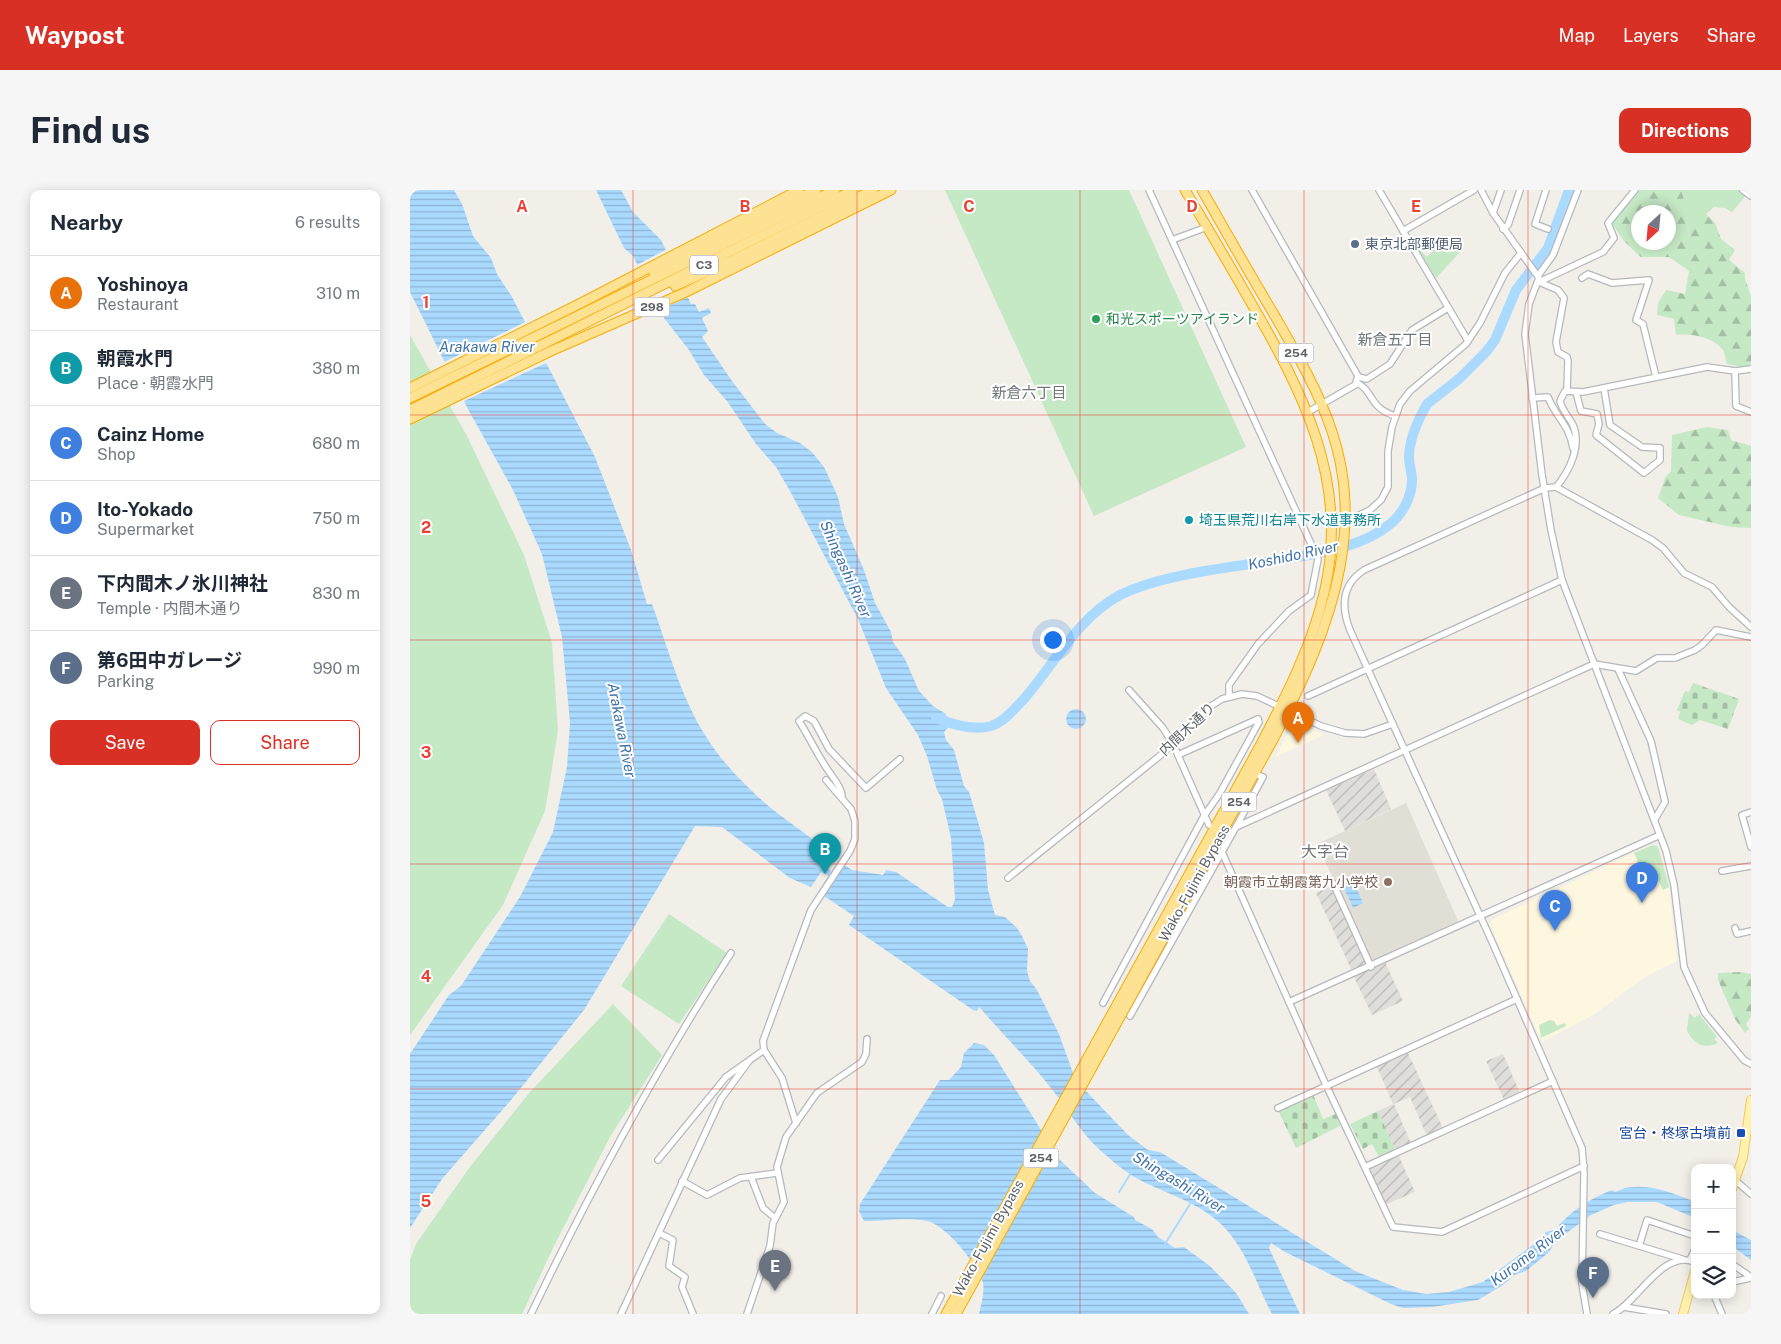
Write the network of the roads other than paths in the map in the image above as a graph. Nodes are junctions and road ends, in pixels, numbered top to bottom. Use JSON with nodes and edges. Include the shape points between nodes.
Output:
{"nodes":[{"id":1,"x":799,"y":190,"type":"edge"},
{"id":2,"x":816,"y":190,"type":"edge"},
{"id":3,"x":835,"y":190,"type":"edge"},
{"id":4,"x":854,"y":190,"type":"edge"},
{"id":5,"x":873,"y":190,"type":"edge"},
{"id":6,"x":891,"y":190,"type":"edge"},
{"id":7,"x":1149,"y":190,"type":"edge"},
{"id":8,"x":1186,"y":190,"type":"edge"},
{"id":9,"x":1202,"y":190,"type":"edge"},
{"id":10,"x":1252,"y":190,"type":"edge"},
{"id":11,"x":1380,"y":190,"type":"edge"},
{"id":12,"x":1474,"y":190,"type":"edge"},
{"id":13,"x":1481,"y":190,"type":"edge"},
{"id":14,"x":1501,"y":190,"type":"edge"},
{"id":15,"x":1520,"y":190,"type":"edge"},
{"id":16,"x":1546,"y":190,"type":"edge"},
{"id":17,"x":1578,"y":190,"type":"edge"},
{"id":18,"x":1634,"y":190,"type":"edge"},
{"id":19,"x":1743,"y":190,"type":"edge"},
{"id":20,"x":1751,"y":196,"type":"edge"},
{"id":21,"x":1493,"y":213,"type":"junction"},
{"id":22,"x":1207,"y":227,"type":"junction"},
{"id":23,"x":1503,"y":229,"type":"junction"},
{"id":24,"x":1548,"y":229,"type":"dead end"},
{"id":25,"x":1403,"y":231,"type":"junction"},
{"id":26,"x":1172,"y":240,"type":"junction"},
{"id":27,"x":1520,"y":253,"type":"junction"},
{"id":28,"x":1538,"y":277,"type":"junction"},
{"id":29,"x":1582,"y":278,"type":"dead end"},
{"id":30,"x":597,"y":306,"type":"junction"},
{"id":31,"x":1448,"y":308,"type":"junction"},
{"id":32,"x":603,"y":316,"type":"junction"},
{"id":33,"x":1468,"y":341,"type":"junction"},
{"id":34,"x":1751,"y":369,"type":"edge"},
{"id":35,"x":1734,"y":371,"type":"junction"},
{"id":36,"x":1656,"y":377,"type":"junction"},
{"id":37,"x":1357,"y":380,"type":"junction"},
{"id":38,"x":410,"y":388,"type":"edge"},
{"id":39,"x":1604,"y":388,"type":"junction"},
{"id":40,"x":1567,"y":390,"type":"junction"},
{"id":41,"x":1576,"y":392,"type":"junction"},
{"id":42,"x":410,"y":398,"type":"edge"},
{"id":43,"x":1532,"y":398,"type":"junction"},
{"id":44,"x":1323,"y":403,"type":"junction"},
{"id":45,"x":410,"y":410,"type":"edge"},
{"id":46,"x":1308,"y":412,"type":"junction"},
{"id":47,"x":1751,"y":412,"type":"edge"},
{"id":48,"x":1395,"y":416,"type":"junction"},
{"id":49,"x":410,"y":419,"type":"edge"},
{"id":50,"x":1574,"y":454,"type":"junction"},
{"id":51,"x":1556,"y":486,"type":"junction"},
{"id":52,"x":1545,"y":488,"type":"junction"},
{"id":53,"x":1345,"y":526,"type":"junction"},
{"id":54,"x":1562,"y":580,"type":"junction"},
{"id":55,"x":1751,"y":627,"type":"edge"},
{"id":56,"x":1751,"y":637,"type":"edge"},
{"id":57,"x":1594,"y":664,"type":"junction"},
{"id":58,"x":1369,"y":668,"type":"junction"},
{"id":59,"x":1618,"y":670,"type":"junction"},
{"id":60,"x":1129,"y":690,"type":"dead end"},
{"id":61,"x":1308,"y":696,"type":"dead end"},
{"id":62,"x":1228,"y":697,"type":"junction"},
{"id":63,"x":1284,"y":708,"type":"junction"},
{"id":64,"x":1393,"y":724,"type":"junction"},
{"id":65,"x":1173,"y":744,"type":"junction"},
{"id":66,"x":1406,"y":751,"type":"junction"},
{"id":67,"x":1178,"y":755,"type":"junction"},
{"id":68,"x":900,"y":759,"type":"dead end"},
{"id":69,"x":1255,"y":774,"type":"junction"},
{"id":70,"x":826,"y":780,"type":"dead end"},
{"id":71,"x":842,"y":796,"type":"junction"},
{"id":72,"x":1751,"y":812,"type":"edge"},
{"id":73,"x":1204,"y":816,"type":"junction"},
{"id":74,"x":1655,"y":819,"type":"junction"},
{"id":75,"x":1209,"y":825,"type":"dead end"},
{"id":76,"x":1236,"y":827,"type":"junction"},
{"id":77,"x":1660,"y":835,"type":"junction"},
{"id":78,"x":1751,"y":847,"type":"edge"},
{"id":79,"x":1222,"y":852,"type":"junction"},
{"id":80,"x":1751,"y":866,"type":"edge"},
{"id":81,"x":1722,"y":871,"type":"dead end"},
{"id":82,"x":1010,"y":877,"type":"dead end"},
{"id":83,"x":1334,"y":883,"type":"dead end"},
{"id":84,"x":1480,"y":916,"type":"junction"},
{"id":85,"x":1735,"y":928,"type":"dead end"},
{"id":86,"x":1751,"y":931,"type":"edge"},
{"id":87,"x":731,"y":952,"type":"dead end"},
{"id":88,"x":1371,"y":966,"type":"junction"},
{"id":89,"x":1517,"y":999,"type":"junction"},
{"id":90,"x":1289,"y":1002,"type":"junction"},
{"id":91,"x":1103,"y":1003,"type":"dead end"},
{"id":92,"x":1130,"y":1016,"type":"dead end"},
{"id":93,"x":1105,"y":1035,"type":"junction"},
{"id":94,"x":867,"y":1039,"type":"dead end"},
{"id":95,"x":764,"y":1050,"type":"junction"},
{"id":96,"x":748,"y":1061,"type":"junction"},
{"id":97,"x":1751,"y":1064,"type":"edge"},
{"id":98,"x":1553,"y":1081,"type":"junction"},
{"id":99,"x":1326,"y":1085,"type":"junction"},
{"id":100,"x":1751,"y":1100,"type":"edge"},
{"id":101,"x":1278,"y":1108,"type":"dead end"},
{"id":102,"x":796,"y":1123,"type":"junction"},
{"id":103,"x":1747,"y":1158,"type":"edge"},
{"id":104,"x":658,"y":1160,"type":"dead end"},
{"id":105,"x":1584,"y":1166,"type":"junction"},
{"id":106,"x":1365,"y":1167,"type":"junction"},
{"id":107,"x":777,"y":1173,"type":"junction"},
{"id":108,"x":751,"y":1177,"type":"junction"},
{"id":109,"x":682,"y":1181,"type":"junction"},
{"id":110,"x":1736,"y":1181,"type":"joint"},
{"id":111,"x":1751,"y":1194,"type":"edge"},
{"id":112,"x":775,"y":1218,"type":"junction"},
{"id":113,"x":659,"y":1233,"type":"junction"},
{"id":114,"x":1600,"y":1234,"type":"dead end"},
{"id":115,"x":1691,"y":1235,"type":"edge"},
{"id":116,"x":1639,"y":1246,"type":"junction"},
{"id":117,"x":1682,"y":1259,"type":"junction"},
{"id":118,"x":1691,"y":1261,"type":"edge"},
{"id":119,"x":1736,"y":1267,"type":"edge"},
{"id":120,"x":973,"y":1273,"type":"junction"},
{"id":121,"x":1751,"y":1277,"type":"edge"},
{"id":122,"x":1736,"y":1281,"type":"edge"},
{"id":123,"x":1691,"y":1288,"type":"edge"},
{"id":124,"x":941,"y":1296,"type":"dead end"},
{"id":125,"x":1716,"y":1299,"type":"edge"},
{"id":126,"x":1624,"y":1307,"type":"junction"},
{"id":127,"x":532,"y":1314,"type":"edge"},
{"id":128,"x":621,"y":1314,"type":"edge"},
{"id":129,"x":693,"y":1314,"type":"edge"},
{"id":130,"x":747,"y":1314,"type":"edge"},
{"id":131,"x":932,"y":1314,"type":"edge"},
{"id":132,"x":946,"y":1314,"type":"edge"},
{"id":133,"x":956,"y":1314,"type":"edge"},
{"id":134,"x":1587,"y":1314,"type":"edge"},
{"id":135,"x":1613,"y":1314,"type":"edge"},
{"id":136,"x":1666,"y":1314,"type":"edge"},
{"id":137,"x":1683,"y":1314,"type":"edge"},
{"id":138,"x":1722,"y":1314,"type":"edge"}],
"edges":[{"from":1,"to":38,"type":"highway","number":"298"},
{"from":2,"to":30,"type":"highway","via":[[685,256]]},
{"from":3,"to":30,"type":"highway","number":"C3"},
{"from":4,"to":32,"type":"highway","number":"C3"},
{"from":5,"to":32,"type":"highway","via":[[735,260]]},
{"from":6,"to":49,"type":"highway","number":"298","via":[[686,292],[551,351]]},
{"from":7,"to":26,"type":"street"},
{"from":8,"to":22,"type":"highway","name":"Wako-Fujimi Bypass","number":"254"},
{"from":9,"to":44,"type":"highway","name":"Wako-Fujimi Bypass","number":"254"},
{"from":10,"to":37,"type":"street"},
{"from":11,"to":25,"type":"street"},
{"from":12,"to":25,"type":"street"},
{"from":13,"to":21,"type":"street"},
{"from":14,"to":21,"type":"street"},
{"from":15,"to":23,"type":"street","via":[[1508,225]]},
{"from":16,"to":24,"type":"street","via":[[1535,224]]},
{"from":17,"to":28,"type":"street","via":[[1553,255]]},
{"from":18,"to":28,"type":"street","via":[[1608,223],[1614,238],[1603,252]]},
{"from":19,"to":20,"type":"street"},
{"from":21,"to":23,"type":"street"},
{"from":22,"to":26,"type":"street"},
{"from":22,"to":46,"type":"highway","name":"Wako-Fujimi Bypass","number":"254","via":[[1283,359]]},
{"from":23,"to":27,"type":"street"},
{"from":25,"to":31,"type":"street"},
{"from":26,"to":62,"type":"street","via":[[1318,559],[1311,595],[1288,611],[1258,644],[1229,685]]},
{"from":27,"to":28,"type":"street"},
{"from":27,"to":33,"type":"street","via":[[1505,273]]},
{"from":28,"to":40,"type":"street","via":[[1543,286],[1558,290],[1564,298],[1556,342],[1558,352],[1568,361]]},
{"from":28,"to":43,"type":"street","via":[[1525,326]]},
{"from":29,"to":36,"type":"street","via":[[1588,274],[1612,283],[1649,280],[1636,320],[1643,324]]},
{"from":30,"to":42,"type":"highway","number":"C3"},
{"from":31,"to":33,"type":"street"},
{"from":31,"to":37,"type":"street","via":[[1412,330],[1395,358],[1384,369]]},
{"from":32,"to":45,"type":"highway","number":"C3"},
{"from":33,"to":48,"type":"street","via":[[1410,391]]},
{"from":34,"to":35,"type":"street"},
{"from":35,"to":36,"type":"street","via":[[1707,367]]},
{"from":35,"to":47,"type":"street","via":[[1736,406]]},
{"from":36,"to":39,"type":"street"},
{"from":37,"to":44,"type":"street"},
{"from":37,"to":48,"type":"street","via":[[1379,410]]},
{"from":39,"to":41,"type":"street"},
{"from":39,"to":41,"type":"street","via":[[1610,425],[1642,447],[1660,448],[1660,460],[1644,473],[1596,435],[1597,414],[1582,411]]},
{"from":40,"to":41,"type":"street"},
{"from":40,"to":50,"type":"street","via":[[1562,393],[1560,401],[1574,426]]},
{"from":43,"to":50,"type":"street","via":[[1548,396],[1554,411],[1569,430]]},
{"from":43,"to":52,"type":"street"},
{"from":44,"to":46,"type":"street"},
{"from":44,"to":53,"type":"highway","name":"Wako-Fujimi Bypass","number":"254","via":[[1341,466]]},
{"from":46,"to":63,"type":"highway","name":"Wako-Fujimi Bypass","number":"254","via":[[1326,471],[1332,535],[1325,590]]},
{"from":48,"to":53,"type":"street","via":[[1388,451],[1388,487],[1370,510]]},
{"from":50,"to":51,"type":"street","via":[[1565,477]]},
{"from":51,"to":52,"type":"street"},
{"from":51,"to":55,"type":"street","via":[[1652,540],[1687,576],[1712,587]]},
{"from":52,"to":54,"type":"street"},
{"from":52,"to":58,"type":"street","via":[[1356,576],[1346,590],[1343,609]]},
{"from":53,"to":63,"type":"highway","name":"Wako-Fujimi Bypass","number":"254","via":[[1336,584],[1324,625]]},
{"from":54,"to":57,"type":"street"},
{"from":54,"to":58,"type":"street"},
{"from":56,"to":59,"type":"street","via":[[1716,630],[1702,645],[1683,655],[1657,658],[1636,671]]},
{"from":57,"to":59,"type":"street"},
{"from":57,"to":66,"type":"street"},
{"from":57,"to":74,"type":"street"},
{"from":58,"to":61,"type":"street"},
{"from":58,"to":64,"type":"street"},
{"from":59,"to":74,"type":"street","via":[[1651,741],[1665,802]]},
{"from":60,"to":65,"type":"street","via":[[1164,728]]},
{"from":62,"to":63,"type":"street","name":"内間木通り","via":[[1242,694],[1257,696]]},
{"from":62,"to":65,"type":"street","name":"内間木通り","via":[[1211,706]]},
{"from":63,"to":64,"type":"street","name":"内間木通り","via":[[1344,733],[1364,734]]},
{"from":63,"to":69,"type":"highway","name":"Wako-Fujimi Bypass","number":"254"},
{"from":63,"to":93,"type":"highway","name":"Wako-Fujimi Bypass","number":"254"},
{"from":64,"to":66,"type":"street"},
{"from":65,"to":67,"type":"street"},
{"from":65,"to":82,"type":"street","name":"内間木通り"},
{"from":66,"to":76,"type":"street"},
{"from":66,"to":84,"type":"street"},
{"from":67,"to":73,"type":"street"},
{"from":67,"to":73,"type":"street","via":[[1258,719],[1242,754]]},
{"from":68,"to":71,"type":"street","via":[[866,788],[829,749],[814,721],[805,716],[800,722],[841,788]]},
{"from":69,"to":76,"type":"street","via":[[1262,777]]},
{"from":69,"to":93,"type":"highway","name":"Wako-Fujimi Bypass","number":"254"},
{"from":70,"to":71,"type":"street"},
{"from":71,"to":95,"type":"street","via":[[854,815],[853,845],[811,910],[763,1036]]},
{"from":72,"to":78,"type":"street","via":[[1742,814]]},
{"from":73,"to":75,"type":"street"},
{"from":73,"to":91,"type":"street"},
{"from":74,"to":77,"type":"street"},
{"from":76,"to":79,"type":"street"},
{"from":77,"to":84,"type":"street"},
{"from":77,"to":97,"type":"street","via":[[1674,885],[1684,967],[1705,1013],[1744,1060]]},
{"from":79,"to":90,"type":"street"},
{"from":79,"to":92,"type":"street"},
{"from":80,"to":81,"type":"street"},
{"from":83,"to":88,"type":"street"},
{"from":84,"to":88,"type":"street"},
{"from":84,"to":89,"type":"street"},
{"from":85,"to":86,"type":"street","via":[[1737,934]]},
{"from":87,"to":127,"type":"street","via":[[632,1114],[586,1200]]},
{"from":88,"to":90,"type":"street"},
{"from":89,"to":98,"type":"street"},
{"from":89,"to":99,"type":"street"},
{"from":90,"to":99,"type":"street"},
{"from":93,"to":120,"type":"highway","name":"Wako-Fujimi Bypass","number":"254"},
{"from":94,"to":102,"type":"street","via":[[862,1062],[817,1093]]},
{"from":95,"to":96,"type":"street"},
{"from":95,"to":102,"type":"street","via":[[782,1078]]},
{"from":96,"to":104,"type":"street","via":[[726,1076]]},
{"from":96,"to":109,"type":"street","via":[[721,1099]]},
{"from":98,"to":105,"type":"street","via":[[1582,1148]]},
{"from":98,"to":106,"type":"street"},
{"from":99,"to":101,"type":"street"},
{"from":99,"to":106,"type":"street"},
{"from":100,"to":103,"type":"main road"},
{"from":102,"to":107,"type":"street","via":[[783,1144]]},
{"from":103,"to":110,"type":"main road"},
{"from":105,"to":106,"type":"street","via":[[1442,1232],[1393,1227]]},
{"from":105,"to":134,"type":"street","via":[[1582,1284]]},
{"from":107,"to":108,"type":"street"},
{"from":107,"to":112,"type":"street","via":[[784,1200]]},
{"from":108,"to":109,"type":"street","via":[[740,1178],[707,1195]]},
{"from":108,"to":112,"type":"street","via":[[764,1208]]},
{"from":109,"to":113,"type":"street"},
{"from":110,"to":111,"type":"street"},
{"from":112,"to":130,"type":"street","via":[[770,1246]]},
{"from":113,"to":128,"type":"street"},
{"from":113,"to":129,"type":"street","via":[[673,1240],[669,1266],[685,1277],[682,1287]]},
{"from":114,"to":116,"type":"street"},
{"from":115,"to":116,"type":"street","via":[[1647,1220]]},
{"from":116,"to":117,"type":"street"},
{"from":117,"to":118,"type":"street"},
{"from":117,"to":126,"type":"street","via":[[1661,1269]]},
{"from":119,"to":121,"type":"street"},
{"from":120,"to":132,"type":"highway","name":"Wako-Fujimi Bypass","number":"254"},
{"from":120,"to":133,"type":"highway","name":"Wako-Fujimi Bypass","number":"254"},
{"from":121,"to":122,"type":"street"},
{"from":123,"to":137,"type":"main road"},
{"from":124,"to":131,"type":"street"},
{"from":125,"to":138,"type":"street"},
{"from":126,"to":135,"type":"street"},
{"from":126,"to":136,"type":"street"}]}
